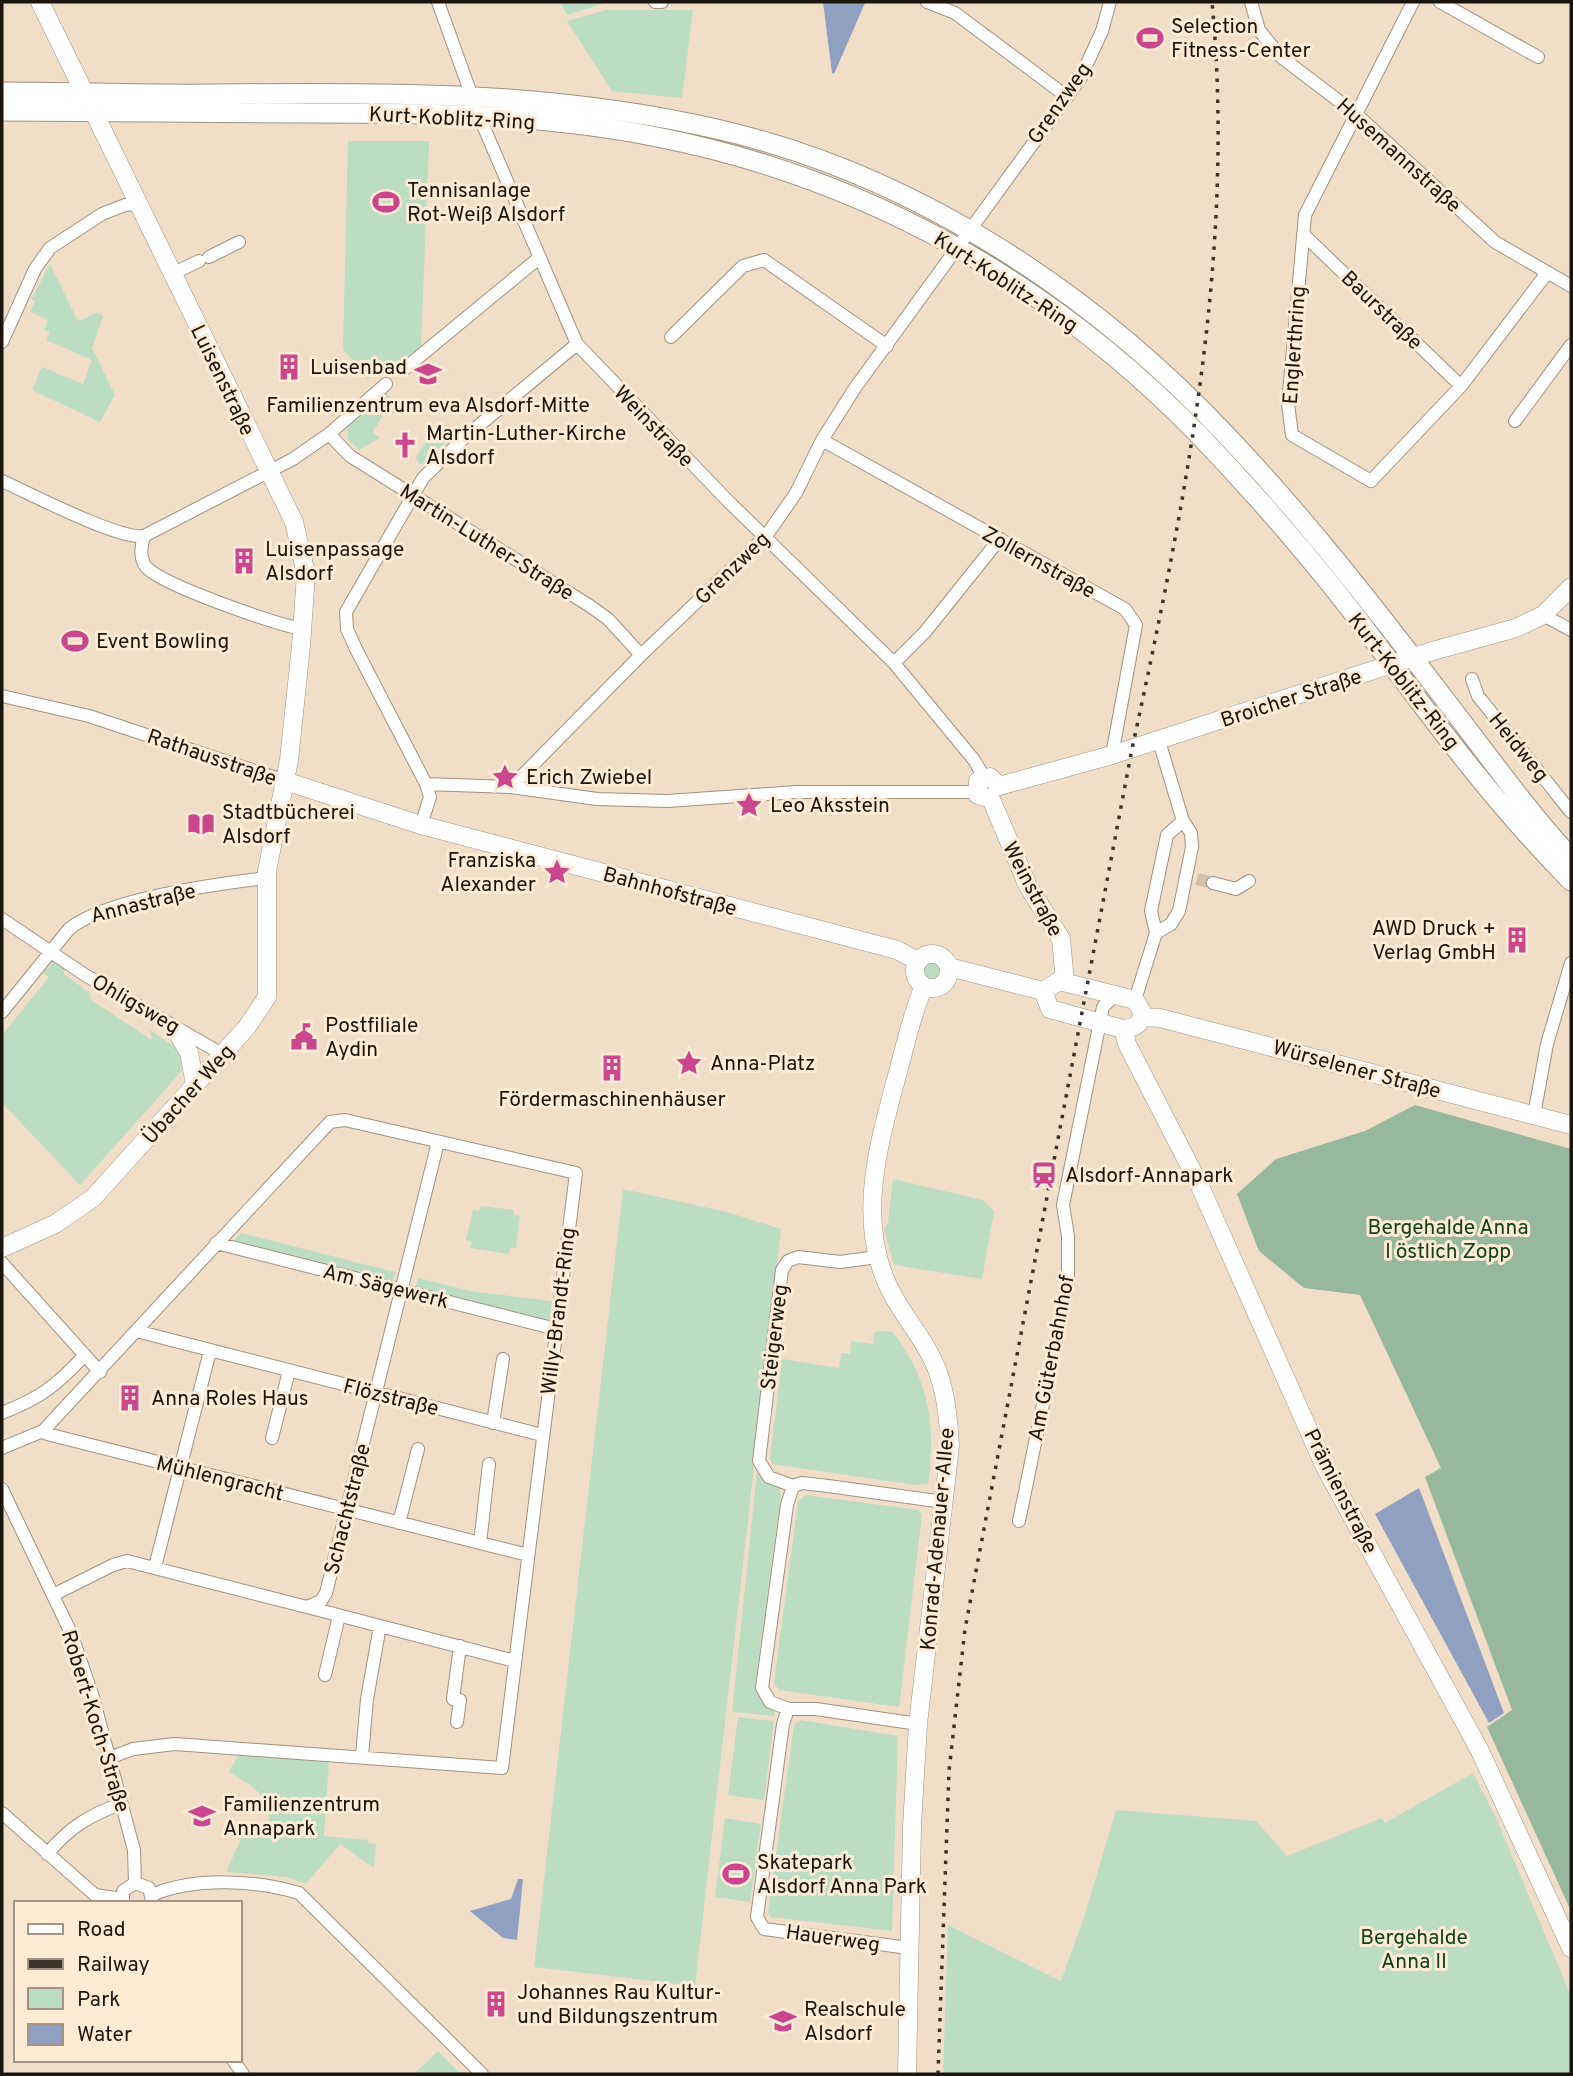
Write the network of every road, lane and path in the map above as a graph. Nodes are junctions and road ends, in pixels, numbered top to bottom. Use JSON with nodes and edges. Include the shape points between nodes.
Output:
{"nodes":[{"id":1,"x":40,"y":2,"type":"edge"},
{"id":2,"x":438,"y":2,"type":"edge"},
{"id":3,"x":655,"y":2,"type":"edge"},
{"id":4,"x":662,"y":2,"type":"edge"},
{"id":5,"x":927,"y":2,"type":"edge"},
{"id":6,"x":1110,"y":2,"type":"edge"},
{"id":7,"x":1251,"y":2,"type":"edge"},
{"id":8,"x":1413,"y":2,"type":"edge"},
{"id":9,"x":1440,"y":2,"type":"edge"},
{"id":10,"x":1538,"y":57,"type":"dead end"},
{"id":11,"x":2,"y":92,"type":"edge"},
{"id":12,"x":85,"y":93,"type":"junction"},
{"id":13,"x":1066,"y":96,"type":"junction"},
{"id":14,"x":472,"y":98,"type":"junction"},
{"id":15,"x":2,"y":111,"type":"edge"},
{"id":16,"x":94,"y":112,"type":"junction"},
{"id":17,"x":1356,"y":114,"type":"junction"},
{"id":18,"x":480,"y":116,"type":"junction"},
{"id":19,"x":138,"y":204,"type":"junction"},
{"id":20,"x":1303,"y":234,"type":"junction"},
{"id":21,"x":963,"y":237,"type":"junction"},
{"id":22,"x":239,"y":242,"type":"dead end"},
{"id":23,"x":540,"y":257,"type":"junction"},
{"id":24,"x":1547,"y":273,"type":"junction"},
{"id":25,"x":172,"y":274,"type":"junction"},
{"id":26,"x":1571,"y":286,"type":"edge"},
{"id":27,"x":671,"y":337,"type":"dead end"},
{"id":28,"x":2,"y":342,"type":"edge"},
{"id":29,"x":577,"y":344,"type":"junction"},
{"id":30,"x":1571,"y":345,"type":"edge"},
{"id":31,"x":887,"y":346,"type":"junction"},
{"id":32,"x":403,"y":370,"type":"dead end"},
{"id":33,"x":386,"y":384,"type":"dead end"},
{"id":34,"x":1461,"y":386,"type":"junction"},
{"id":35,"x":1516,"y":421,"type":"dead end"},
{"id":36,"x":329,"y":434,"type":"junction"},
{"id":37,"x":822,"y":440,"type":"junction"},
{"id":38,"x":269,"y":473,"type":"junction"},
{"id":39,"x":2,"y":481,"type":"edge"},
{"id":40,"x":412,"y":495,"type":"junction"},
{"id":41,"x":144,"y":536,"type":"junction"},
{"id":42,"x":766,"y":537,"type":"junction"},
{"id":43,"x":999,"y":541,"type":"junction"},
{"id":44,"x":1571,"y":587,"type":"edge"},
{"id":45,"x":1543,"y":615,"type":"junction"},
{"id":46,"x":1570,"y":627,"type":"edge"},
{"id":47,"x":302,"y":629,"type":"junction"},
{"id":48,"x":641,"y":654,"type":"junction"},
{"id":49,"x":1411,"y":658,"type":"junction"},
{"id":50,"x":894,"y":663,"type":"junction"},
{"id":51,"x":1392,"y":665,"type":"junction"},
{"id":52,"x":1472,"y":679,"type":"dead end"},
{"id":53,"x":2,"y":696,"type":"edge"},
{"id":54,"x":1159,"y":741,"type":"junction"},
{"id":55,"x":1112,"y":755,"type":"junction"},
{"id":56,"x":285,"y":782,"type":"junction"},
{"id":57,"x":426,"y":784,"type":"junction"},
{"id":58,"x":511,"y":787,"type":"junction"},
{"id":59,"x":987,"y":789,"type":"junction"},
{"id":60,"x":1571,"y":812,"type":"edge"},
{"id":61,"x":1183,"y":821,"type":"junction"},
{"id":62,"x":421,"y":825,"type":"junction"},
{"id":63,"x":1571,"y":858,"type":"edge"},
{"id":64,"x":266,"y":878,"type":"junction"},
{"id":65,"x":1249,"y":881,"type":"dead end"},
{"id":66,"x":1571,"y":881,"type":"edge"},
{"id":67,"x":1213,"y":883,"type":"tunnel mouth"},
{"id":68,"x":2,"y":919,"type":"edge"},
{"id":69,"x":1156,"y":933,"type":"junction"},
{"id":70,"x":51,"y":951,"type":"junction"},
{"id":71,"x":918,"y":961,"type":"junction"},
{"id":72,"x":1571,"y":963,"type":"edge"},
{"id":73,"x":948,"y":967,"type":"junction"},
{"id":74,"x":1065,"y":982,"type":"junction"},
{"id":75,"x":924,"y":986,"type":"junction"},
{"id":76,"x":1043,"y":991,"type":"junction"},
{"id":77,"x":1130,"y":1002,"type":"junction"},
{"id":78,"x":2,"y":1012,"type":"edge"},
{"id":79,"x":1099,"y":1023,"type":"junction"},
{"id":80,"x":1121,"y":1028,"type":"junction"},
{"id":81,"x":176,"y":1030,"type":"junction"},
{"id":82,"x":222,"y":1054,"type":"junction"},
{"id":83,"x":195,"y":1084,"type":"junction"},
{"id":84,"x":1534,"y":1115,"type":"junction"},
{"id":85,"x":1571,"y":1125,"type":"edge"},
{"id":86,"x":439,"y":1142,"type":"junction"},
{"id":87,"x":216,"y":1243,"type":"junction"},
{"id":88,"x":2,"y":1248,"type":"edge"},
{"id":89,"x":877,"y":1257,"type":"junction"},
{"id":90,"x":2,"y":1264,"type":"edge"},
{"id":91,"x":403,"y":1291,"type":"junction"},
{"id":92,"x":556,"y":1329,"type":"junction"},
{"id":93,"x":136,"y":1331,"type":"junction"},
{"id":94,"x":210,"y":1351,"type":"junction"},
{"id":95,"x":84,"y":1356,"type":"junction"},
{"id":96,"x":503,"y":1359,"type":"dead end"},
{"id":97,"x":289,"y":1371,"type":"junction"},
{"id":98,"x":100,"y":1372,"type":"junction"},
{"id":99,"x":376,"y":1394,"type":"junction"},
{"id":100,"x":2,"y":1413,"type":"edge"},
{"id":101,"x":493,"y":1423,"type":"junction"},
{"id":102,"x":43,"y":1431,"type":"junction"},
{"id":103,"x":542,"y":1435,"type":"junction"},
{"id":104,"x":272,"y":1438,"type":"dead end"},
{"id":105,"x":2,"y":1448,"type":"edge"},
{"id":106,"x":418,"y":1449,"type":"dead end"},
{"id":107,"x":489,"y":1464,"type":"dead end"},
{"id":108,"x":180,"y":1468,"type":"junction"},
{"id":109,"x":793,"y":1486,"type":"junction"},
{"id":110,"x":2,"y":1489,"type":"edge"},
{"id":111,"x":944,"y":1502,"type":"junction"},
{"id":112,"x":346,"y":1509,"type":"junction"},
{"id":113,"x":7,"y":1514,"type":"edge"},
{"id":114,"x":1019,"y":1521,"type":"dead end"},
{"id":115,"x":399,"y":1523,"type":"junction"},
{"id":116,"x":480,"y":1543,"type":"junction"},
{"id":117,"x":528,"y":1555,"type":"junction"},
{"id":118,"x":155,"y":1567,"type":"junction"},
{"id":119,"x":54,"y":1595,"type":"junction"},
{"id":120,"x":307,"y":1607,"type":"junction"},
{"id":121,"x":339,"y":1616,"type":"junction"},
{"id":122,"x":380,"y":1626,"type":"junction"},
{"id":123,"x":460,"y":1646,"type":"junction"},
{"id":124,"x":515,"y":1661,"type":"junction"},
{"id":125,"x":325,"y":1675,"type":"dead end"},
{"id":126,"x":789,"y":1709,"type":"junction"},
{"id":127,"x":457,"y":1722,"type":"dead end"},
{"id":128,"x":918,"y":1724,"type":"junction"},
{"id":129,"x":362,"y":1756,"type":"junction"},
{"id":130,"x":109,"y":1758,"type":"junction"},
{"id":131,"x":121,"y":1804,"type":"junction"},
{"id":132,"x":2,"y":1813,"type":"edge"},
{"id":133,"x":47,"y":1854,"type":"junction"},
{"id":134,"x":135,"y":1883,"type":"junction"},
{"id":135,"x":152,"y":1899,"type":"edge"},
{"id":136,"x":122,"y":1901,"type":"edge"},
{"id":137,"x":909,"y":1948,"type":"junction"},
{"id":138,"x":1571,"y":1948,"type":"edge"},
{"id":139,"x":482,"y":2074,"type":"edge"},
{"id":140,"x":907,"y":2074,"type":"edge"}],
"edges":[{"from":1,"to":12,"type":"main road","name":"Luisenstraße"},
{"from":2,"to":14,"type":"street","name":"Weinstraße"},
{"from":3,"to":4,"type":"street"},
{"from":5,"to":13,"type":"street","via":[[955,13]]},
{"from":6,"to":13,"type":"street","name":"Grenzweg","via":[[1091,57]]},
{"from":7,"to":17,"type":"street","name":"Husemannstraße","via":[[1259,30],[1275,51]]},
{"from":8,"to":17,"type":"street","name":"Englerthring"},
{"from":9,"to":10,"type":"street"},
{"from":11,"to":12,"type":"main road","name":"Kurt-Koblitz-Ring"},
{"from":12,"to":14,"type":"main road","name":"Kurt-Koblitz-Ring","via":[[341,92]]},
{"from":12,"to":16,"type":"main road","name":"Luisenstraße"},
{"from":13,"to":21,"type":"street","name":"Grenzweg"},
{"from":14,"to":18,"type":"street","name":"Weinstraße"},
{"from":14,"to":21,"type":"main road","name":"Kurt-Koblitz-Ring","via":[[593,107],[717,128],[808,156],[889,188]]},
{"from":15,"to":16,"type":"main road","name":"Kurt-Koblitz-Ring"},
{"from":16,"to":18,"type":"main road","name":"Kurt-Koblitz-Ring"},
{"from":16,"to":19,"type":"main road","name":"Luisenstraße"},
{"from":17,"to":20,"type":"street","name":"Englerthring","via":[[1305,215]]},
{"from":17,"to":24,"type":"street","name":"Husemannstraße","via":[[1495,242]]},
{"from":18,"to":21,"type":"main road","name":"Kurt-Koblitz-Ring","via":[[589,126],[726,152]]},
{"from":18,"to":23,"type":"street","name":"Weinstraße"},
{"from":19,"to":25,"type":"main road","name":"Luisenstraße"},
{"from":19,"to":28,"type":"street","via":[[109,210],[67,234],[45,254]]},
{"from":20,"to":34,"type":"street","name":"Baurstraße"},
{"from":20,"to":34,"type":"street","name":"Englerthring","via":[[1288,404],[1292,435],[1371,481]]},
{"from":21,"to":31,"type":"street","name":"Grenzweg"},
{"from":21,"to":49,"type":"main road","name":"Kurt-Koblitz-Ring","via":[[1084,306],[1172,381],[1229,437],[1293,511]]},
{"from":21,"to":51,"type":"main road","name":"Kurt-Koblitz-Ring","via":[[1155,391],[1265,509]]},
{"from":22,"to":25,"type":"street"},
{"from":23,"to":29,"type":"street","name":"Weinstraße"},
{"from":23,"to":32,"type":"street"},
{"from":24,"to":26,"type":"street","name":"Husemannstraße"},
{"from":24,"to":34,"type":"street","name":"Englerthring"},
{"from":25,"to":38,"type":"main road","name":"Luisenstraße"},
{"from":27,"to":31,"type":"street","via":[[743,265],[764,260]]},
{"from":29,"to":40,"type":"street","via":[[465,437]]},
{"from":29,"to":42,"type":"street","name":"Weinstraße"},
{"from":30,"to":35,"type":"street"},
{"from":31,"to":37,"type":"street","name":"Grenzweg"},
{"from":33,"to":36,"type":"street"},
{"from":36,"to":38,"type":"street"},
{"from":36,"to":40,"type":"street","name":"Martin-Luther-Straße","via":[[350,456]]},
{"from":37,"to":42,"type":"street","name":"Grenzweg","via":[[796,493]]},
{"from":37,"to":43,"type":"street","name":"Zollernstraße"},
{"from":38,"to":41,"type":"street"},
{"from":38,"to":47,"type":"main road","name":"Luisenstraße","via":[[302,547],[306,587]]},
{"from":39,"to":41,"type":"street","via":[[86,519],[131,536]]},
{"from":40,"to":48,"type":"street","name":"Martin-Luther-Straße","via":[[590,606]]},
{"from":40,"to":57,"type":"street","via":[[345,621]]},
{"from":41,"to":47,"type":"street","via":[[141,554],[148,569],[222,604]]},
{"from":42,"to":48,"type":"street","name":"Grenzweg"},
{"from":42,"to":50,"type":"street","name":"Weinstraße"},
{"from":43,"to":50,"type":"street"},
{"from":43,"to":55,"type":"street","name":"Zollernstraße","via":[[1125,609],[1136,625]]},
{"from":44,"to":45,"type":"main road","name":"Broicher Straße"},
{"from":45,"to":46,"type":"street"},
{"from":45,"to":49,"type":"main road","name":"Broicher Straße","via":[[1516,628]]},
{"from":47,"to":56,"type":"main road","name":"Luisenstraße"},
{"from":48,"to":58,"type":"street","name":"Grenzweg"},
{"from":49,"to":51,"type":"main road","name":"Broicher Straße"},
{"from":49,"to":63,"type":"main road","name":"Kurt-Koblitz-Ring"},
{"from":50,"to":59,"type":"street","name":"Weinstraße","via":[[974,760]]},
{"from":51,"to":54,"type":"main road","name":"Broicher Straße"},
{"from":51,"to":66,"type":"main road","name":"Kurt-Koblitz-Ring","via":[[1498,801]]},
{"from":52,"to":60,"type":"street","name":"Heidweg","via":[[1478,696]]},
{"from":53,"to":56,"type":"street","name":"Rathausstraße","via":[[89,716]]},
{"from":54,"to":55,"type":"main road","name":"Broicher Straße"},
{"from":54,"to":61,"type":"street"},
{"from":55,"to":59,"type":"main road","name":"Broicher Straße"},
{"from":56,"to":62,"type":"main road","name":"Rathausstraße"},
{"from":56,"to":64,"type":"main road","name":"Übacher Weg"},
{"from":57,"to":58,"type":"street","name":"Broicher Straße"},
{"from":57,"to":62,"type":"street","via":[[430,797]]},
{"from":58,"to":59,"type":"street","name":"Broicher Straße","via":[[597,799],[667,801],[797,792]]},
{"from":59,"to":74,"type":"main road","name":"Weinstraße","via":[[1028,886],[1061,939]]},
{"from":61,"to":69,"type":"street","via":[[1167,835],[1151,911]]},
{"from":61,"to":69,"type":"street","via":[[1191,833],[1191,878],[1171,924]]},
{"from":62,"to":71,"type":"main road","name":"Bahnhofstraße","via":[[897,950]]},
{"from":64,"to":70,"type":"street","name":"Annastraße","via":[[97,911],[69,929]]},
{"from":64,"to":82,"type":"main road","name":"Übacher Weg","via":[[267,998]]},
{"from":65,"to":67,"type":"street","via":[[1236,888]]},
{"from":68,"to":70,"type":"street"},
{"from":69,"to":77,"type":"street","name":"Am Güterbahnhof"},
{"from":70,"to":78,"type":"street","name":"Annastraße"},
{"from":70,"to":81,"type":"street","name":"Ohligsweg"},
{"from":71,"to":73,"type":"main road","via":[[935,954]]},
{"from":71,"to":75,"type":"main road","via":[[915,972]]},
{"from":72,"to":84,"type":"street","via":[[1547,1044]]},
{"from":73,"to":75,"type":"main road","via":[[942,984]]},
{"from":73,"to":76,"type":"main road"},
{"from":74,"to":76,"type":"main road","via":[[1049,984]]},
{"from":74,"to":77,"type":"main road"},
{"from":75,"to":89,"type":"main road","name":"Konrad-Adenauer-Allee","via":[[876,1164],[872,1203]]},
{"from":76,"to":79,"type":"main road","via":[[1050,1009]]},
{"from":77,"to":79,"type":"street","name":"Am Güterbahnhof","via":[[1105,1002]]},
{"from":77,"to":80,"type":"main road","via":[[1136,1026]]},
{"from":77,"to":80,"type":"main road","via":[[1114,1005],[1113,1021]]},
{"from":77,"to":84,"type":"main road","name":"Würselener Straße","via":[[1186,1025]]},
{"from":79,"to":80,"type":"main road"},
{"from":79,"to":114,"type":"street","name":"Am Güterbahnhof","via":[[1063,1205],[1068,1282]]},
{"from":80,"to":138,"type":"main road","name":"Prämienstraße","via":[[1199,1185],[1325,1467],[1479,1749]]},
{"from":81,"to":82,"type":"street","name":"Ohligsweg"},
{"from":81,"to":83,"type":"main road","via":[[189,1053]]},
{"from":82,"to":83,"type":"main road","name":"Übacher Weg"},
{"from":83,"to":88,"type":"main road","name":"Übacher Weg","via":[[93,1198],[55,1224]]},
{"from":84,"to":85,"type":"main road","name":"Würselener Straße"},
{"from":86,"to":87,"type":"street","name":"Willy-Brandt-Ring","via":[[345,1120],[330,1122]]},
{"from":86,"to":91,"type":"street","name":"Schachtstraße"},
{"from":86,"to":92,"type":"street","name":"Willy-Brandt-Ring","via":[[576,1173]]},
{"from":87,"to":91,"type":"street","name":"Am Sägewerk"},
{"from":87,"to":93,"type":"street","name":"Willy-Brandt-Ring"},
{"from":89,"to":109,"type":"street","name":"Steigerweg","via":[[840,1262],[798,1257],[782,1270],[759,1461],[769,1477]]},
{"from":89,"to":111,"type":"main road","name":"Konrad-Adenauer-Allee","via":[[898,1306],[929,1351],[940,1377],[950,1446]]},
{"from":90,"to":95,"type":"street"},
{"from":91,"to":92,"type":"street","name":"Am Sägewerk"},
{"from":91,"to":99,"type":"street","name":"Schachtstraße"},
{"from":92,"to":103,"type":"street","name":"Willy-Brandt-Ring"},
{"from":93,"to":94,"type":"street","name":"Flözstraße"},
{"from":93,"to":98,"type":"street","name":"Willy-Brandt-Ring"},
{"from":94,"to":97,"type":"street","name":"Flözstraße"},
{"from":94,"to":108,"type":"street"},
{"from":95,"to":98,"type":"street"},
{"from":95,"to":100,"type":"street","via":[[41,1397]]},
{"from":96,"to":101,"type":"street"},
{"from":97,"to":99,"type":"street","name":"Flözstraße"},
{"from":97,"to":104,"type":"street"},
{"from":98,"to":102,"type":"street","name":"Willy-Brandt-Ring"},
{"from":99,"to":101,"type":"street","name":"Flözstraße"},
{"from":99,"to":112,"type":"street","name":"Schachtstraße"},
{"from":101,"to":103,"type":"street","name":"Flözstraße"},
{"from":102,"to":105,"type":"street","name":"Willy-Brandt-Ring"},
{"from":102,"to":108,"type":"street","name":"Mühlengracht"},
{"from":103,"to":117,"type":"street","name":"Willy-Brandt-Ring"},
{"from":106,"to":115,"type":"street"},
{"from":107,"to":116,"type":"street"},
{"from":108,"to":112,"type":"street","name":"Mühlengracht"},
{"from":108,"to":118,"type":"street"},
{"from":109,"to":111,"type":"street","via":[[802,1483]]},
{"from":109,"to":126,"type":"street","via":[[762,1688],[771,1702]]},
{"from":110,"to":113,"type":"street","name":"Robert-Koch-Straße"},
{"from":111,"to":128,"type":"main road","name":"Konrad-Adenauer-Allee"},
{"from":112,"to":115,"type":"street","name":"Mühlengracht"},
{"from":112,"to":120,"type":"street","name":"Schachtstraße","via":[[326,1593]]},
{"from":113,"to":119,"type":"street","name":"Robert-Koch-Straße"},
{"from":115,"to":116,"type":"street","name":"Mühlengracht"},
{"from":116,"to":117,"type":"street","name":"Mühlengracht"},
{"from":117,"to":124,"type":"street","name":"Willy-Brandt-Ring"},
{"from":118,"to":119,"type":"street","via":[[120,1562]]},
{"from":118,"to":120,"type":"street"},
{"from":119,"to":130,"type":"street","name":"Robert-Koch-Straße","via":[[92,1694]]},
{"from":120,"to":121,"type":"street"},
{"from":121,"to":122,"type":"street"},
{"from":121,"to":125,"type":"street"},
{"from":122,"to":123,"type":"street"},
{"from":122,"to":129,"type":"street","via":[[366,1699]]},
{"from":123,"to":124,"type":"street"},
{"from":123,"to":127,"type":"street","via":[[453,1699],[460,1700]]},
{"from":124,"to":129,"type":"street","name":"Willy-Brandt-Ring","via":[[502,1768]]},
{"from":126,"to":128,"type":"street"},
{"from":126,"to":137,"type":"street","name":"Hauerweg","via":[[783,1724],[759,1924],[764,1929]]},
{"from":128,"to":137,"type":"main road","name":"Konrad-Adenauer-Allee"},
{"from":129,"to":130,"type":"street","name":"Willy-Brandt-Ring","via":[[175,1744],[133,1749]]},
{"from":130,"to":131,"type":"street","name":"Robert-Koch-Straße"},
{"from":131,"to":133,"type":"street","via":[[84,1818]]},
{"from":131,"to":134,"type":"street","name":"Robert-Koch-Straße","via":[[135,1857]]},
{"from":132,"to":133,"type":"street"},
{"from":133,"to":136,"type":"street","via":[[95,1895]]},
{"from":134,"to":135,"type":"street","via":[[142,1884]]},
{"from":134,"to":136,"type":"street","via":[[123,1891]]},
{"from":135,"to":139,"type":"street","via":[[186,1883],[268,1886],[299,1892]]},
{"from":137,"to":140,"type":"main road","name":"Konrad-Adenauer-Allee"}]}
